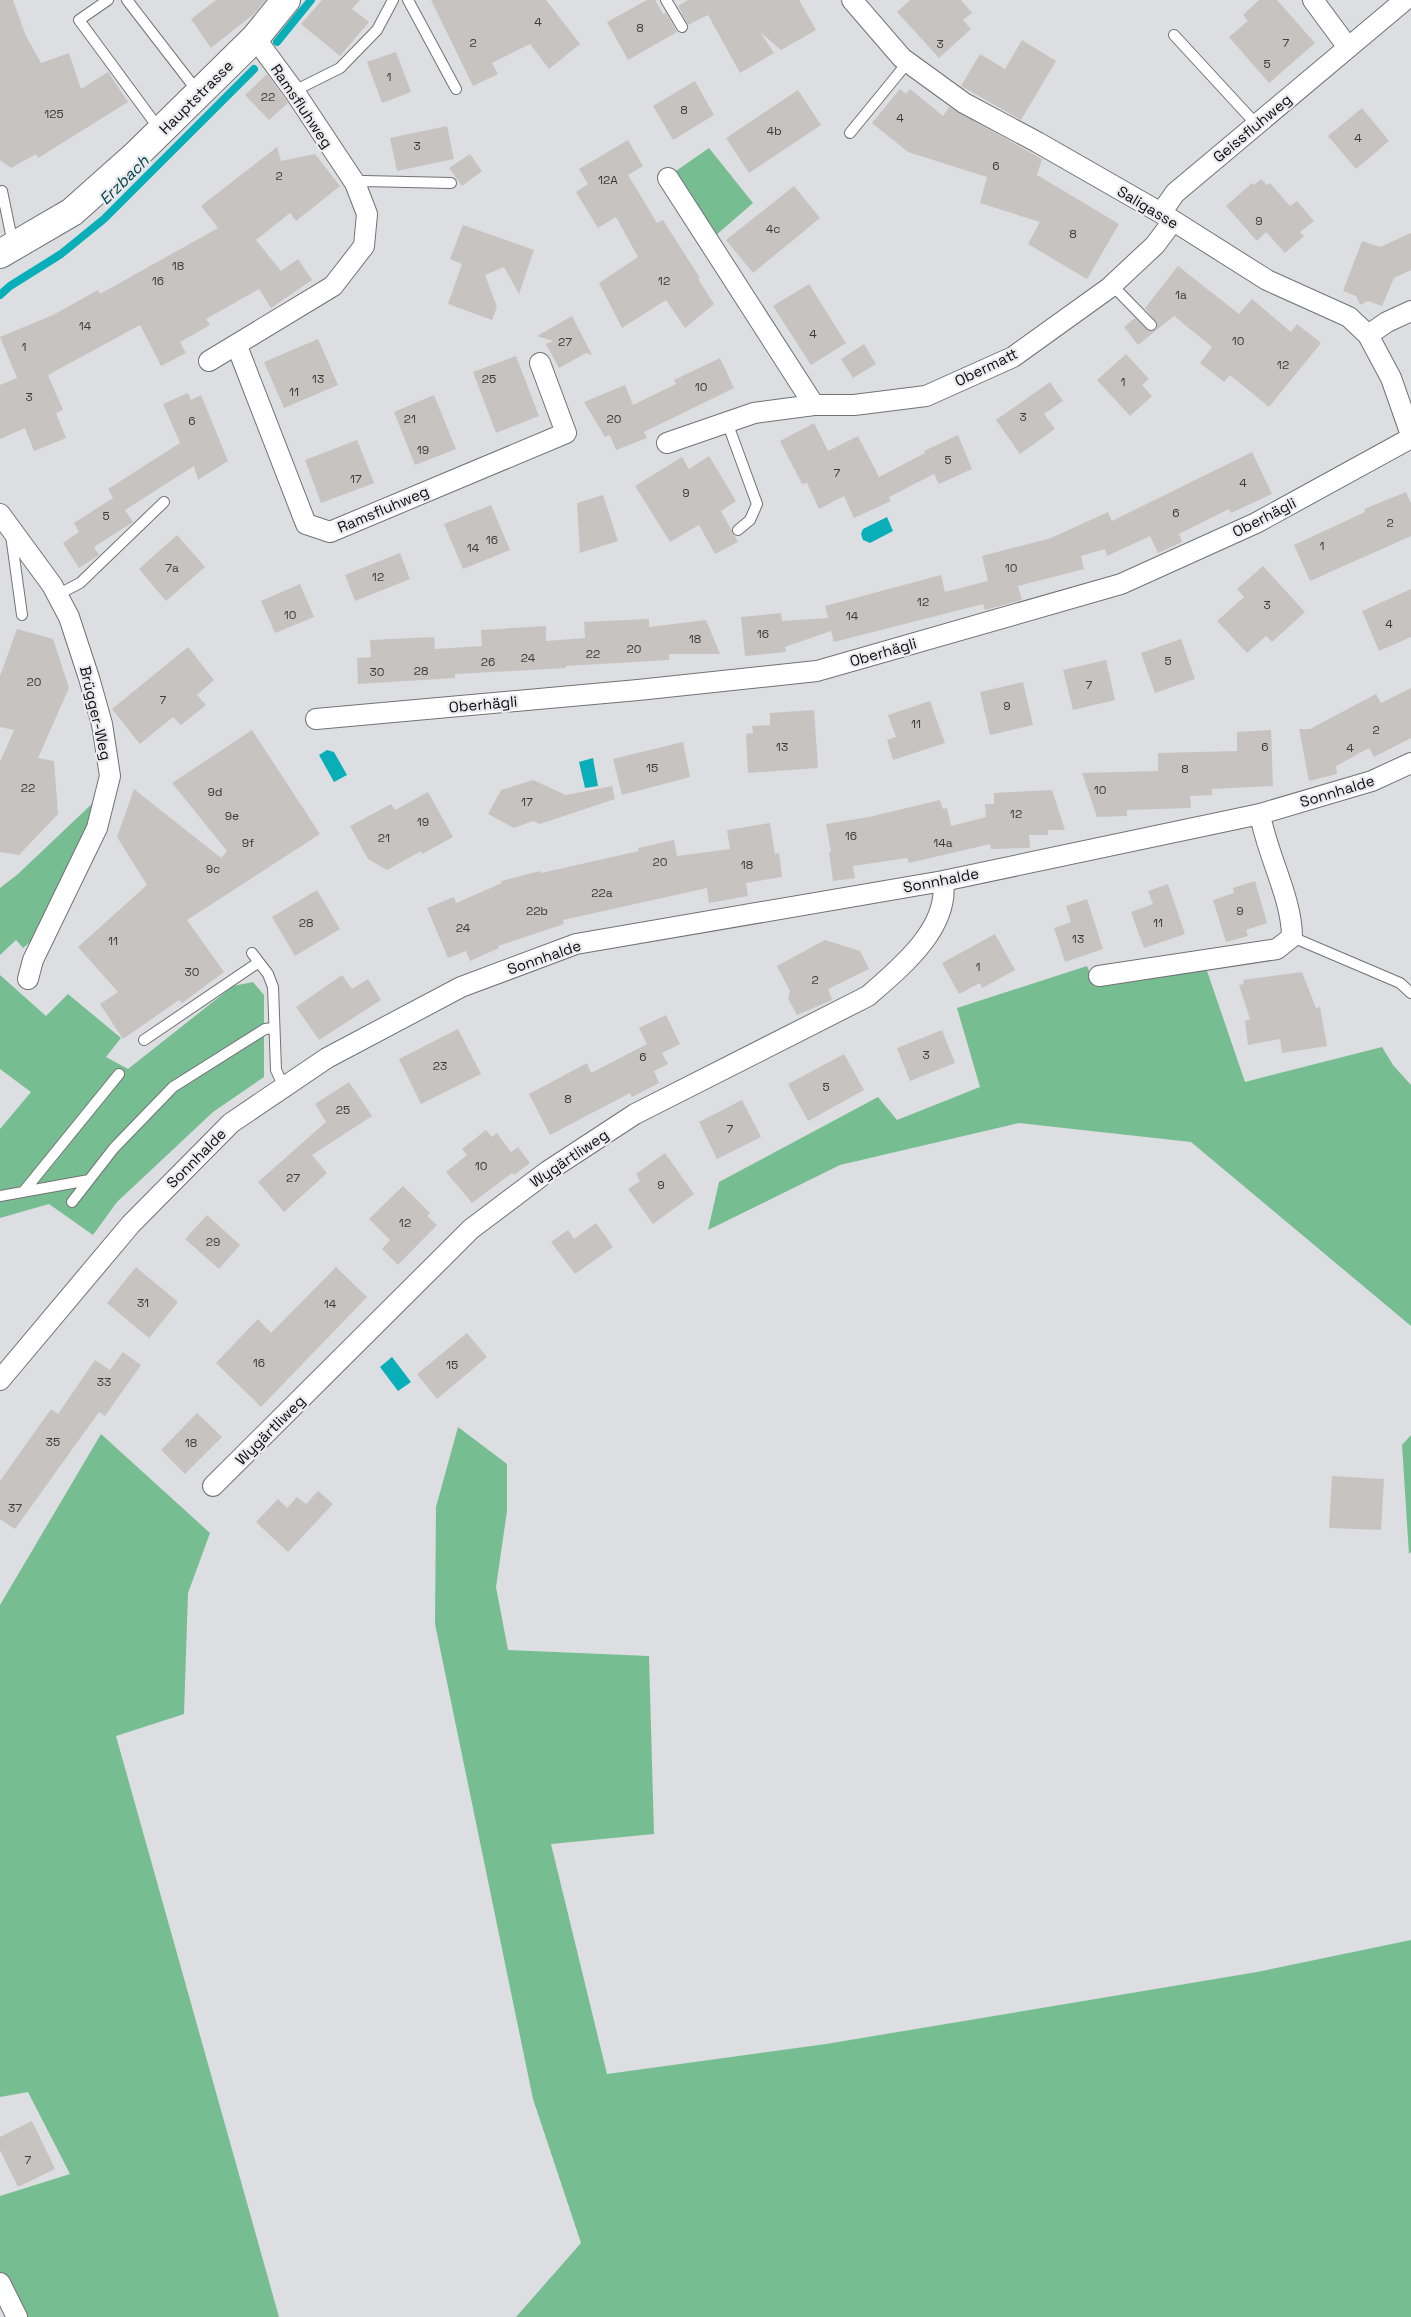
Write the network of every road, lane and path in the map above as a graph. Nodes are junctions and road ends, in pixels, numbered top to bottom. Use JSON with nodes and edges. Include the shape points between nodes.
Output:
{"nodes":[{"id":1,"x":108,"y":0,"type":"edge"},
{"id":2,"x":286,"y":0,"type":"edge"},
{"id":3,"x":393,"y":0,"type":"edge"},
{"id":4,"x":408,"y":0,"type":"edge"},
{"id":5,"x":666,"y":0,"type":"edge"},
{"id":6,"x":852,"y":0,"type":"edge"},
{"id":7,"x":1313,"y":0,"type":"edge"},
{"id":8,"x":1405,"y":0,"type":"edge"},
{"id":9,"x":132,"y":3,"type":"edge"},
{"id":10,"x":682,"y":26,"type":"dead end"},
{"id":11,"x":1174,"y":35,"type":"dead end"},
{"id":12,"x":255,"y":38,"type":"junction"},
{"id":13,"x":1347,"y":46,"type":"junction"},
{"id":14,"x":908,"y":62,"type":"junction"},
{"id":15,"x":456,"y":89,"type":"dead end"},
{"id":16,"x":294,"y":91,"type":"junction"},
{"id":17,"x":199,"y":93,"type":"junction"},
{"id":18,"x":1256,"y":124,"type":"junction"},
{"id":19,"x":161,"y":131,"type":"junction"},
{"id":20,"x":850,"y":133,"type":"dead end"},
{"id":21,"x":668,"y":178,"type":"dead end"},
{"id":22,"x":355,"y":183,"type":"junction"},
{"id":23,"x":451,"y":183,"type":"dead end"},
{"id":24,"x":0,"y":192,"type":"edge"},
{"id":25,"x":1167,"y":217,"type":"junction"},
{"id":26,"x":7,"y":250,"type":"edge"},
{"id":27,"x":1112,"y":285,"type":"junction"},
{"id":28,"x":1411,"y":311,"type":"edge"},
{"id":29,"x":1151,"y":325,"type":"dead end"},
{"id":30,"x":1368,"y":335,"type":"junction"},
{"id":31,"x":237,"y":346,"type":"junction"},
{"id":32,"x":210,"y":361,"type":"dead end"},
{"id":33,"x":540,"y":363,"type":"dead end"},
{"id":34,"x":814,"y":405,"type":"junction"},
{"id":35,"x":727,"y":422,"type":"junction"},
{"id":36,"x":1411,"y":437,"type":"edge"},
{"id":37,"x":667,"y":443,"type":"dead end"},
{"id":38,"x":164,"y":502,"type":"dead end"},
{"id":39,"x":5,"y":522,"type":"edge"},
{"id":40,"x":738,"y":530,"type":"dead end"},
{"id":41,"x":58,"y":595,"type":"junction"},
{"id":42,"x":22,"y":616,"type":"dead end"},
{"id":43,"x":316,"y":719,"type":"dead end"},
{"id":44,"x":1411,"y":763,"type":"edge"},
{"id":45,"x":1260,"y":814,"type":"junction"},
{"id":46,"x":943,"y":880,"type":"junction"},
{"id":47,"x":1292,"y":937,"type":"junction"},
{"id":48,"x":252,"y":953,"type":"dead end"},
{"id":49,"x":259,"y":962,"type":"junction"},
{"id":50,"x":1099,"y":976,"type":"dead end"},
{"id":51,"x":28,"y":979,"type":"dead end"},
{"id":52,"x":1411,"y":993,"type":"edge"},
{"id":53,"x":273,"y":1028,"type":"junction"},
{"id":54,"x":144,"y":1040,"type":"dead end"},
{"id":55,"x":119,"y":1074,"type":"dead end"},
{"id":56,"x":284,"y":1087,"type":"junction"},
{"id":57,"x":89,"y":1180,"type":"junction"},
{"id":58,"x":24,"y":1192,"type":"junction"},
{"id":59,"x":0,"y":1196,"type":"edge"},
{"id":60,"x":72,"y":1202,"type":"dead end"},
{"id":61,"x":0,"y":1380,"type":"edge"},
{"id":62,"x":213,"y":1486,"type":"dead end"},
{"id":63,"x":0,"y":2283,"type":"edge"},
{"id":64,"x":17,"y":2317,"type":"edge"}],
"edges":[{"from":1,"to":19,"type":"lane","via":[[79,20]]},
{"from":2,"to":12,"type":"main road","name":"Hauptstrasse"},
{"from":3,"to":16,"type":"lane","via":[[377,30],[340,68]]},
{"from":4,"to":15,"type":"lane"},
{"from":5,"to":10,"type":"lane"},
{"from":6,"to":14,"type":"street","name":"Saligasse"},
{"from":7,"to":13,"type":"street"},
{"from":8,"to":13,"type":"street","name":"Geissfluhweg"},
{"from":9,"to":17,"type":"lane"},
{"from":11,"to":18,"type":"lane"},
{"from":12,"to":16,"type":"street","name":"Ramsfluhweg"},
{"from":12,"to":17,"type":"main road","name":"Hauptstrasse"},
{"from":13,"to":18,"type":"street","name":"Geissfluhweg"},
{"from":14,"to":20,"type":"lane"},
{"from":14,"to":25,"type":"street","name":"Saligasse","via":[[964,103]]},
{"from":16,"to":22,"type":"street","name":"Ramsfluhweg"},
{"from":17,"to":19,"type":"main road","name":"Hauptstrasse"},
{"from":18,"to":25,"type":"street","name":"Geissfluhweg","via":[[1175,193]]},
{"from":19,"to":26,"type":"main road","name":"Hauptstrasse","via":[[72,212]]},
{"from":21,"to":34,"type":"street"},
{"from":22,"to":23,"type":"lane"},
{"from":22,"to":31,"type":"street","name":"Ramsfluhweg","via":[[367,214],[364,246],[333,286]]},
{"from":24,"to":26,"type":"lane"},
{"from":25,"to":27,"type":"street","name":"Obermatt","via":[[1155,245]]},
{"from":25,"to":30,"type":"street","name":"Saligasse","via":[[1267,280],[1350,317]]},
{"from":27,"to":29,"type":"lane"},
{"from":27,"to":34,"type":"street","name":"Obermatt","via":[[1013,357],[926,396],[854,405]]},
{"from":28,"to":30,"type":"street"},
{"from":30,"to":36,"type":"street","name":"Saligasse","via":[[1391,378]]},
{"from":31,"to":32,"type":"street","name":"Ramsfluhweg"},
{"from":31,"to":33,"type":"street","name":"Ramsfluhweg","via":[[306,524],[330,532],[566,433]]},
{"from":34,"to":35,"type":"street","name":"Obermatt","via":[[754,414]]},
{"from":35,"to":37,"type":"street","name":"Obermatt"},
{"from":35,"to":40,"type":"lane","via":[[757,504],[750,520]]},
{"from":36,"to":43,"type":"street","name":"Oberhägli","via":[[1256,523],[1121,584],[817,671]]},
{"from":38,"to":41,"type":"lane","via":[[80,583]]},
{"from":39,"to":41,"type":"street","name":"Brügger-Weg"},
{"from":39,"to":42,"type":"lane"},
{"from":41,"to":51,"type":"street","name":"Brügger-Weg","via":[[90,678],[102,724],[110,776],[97,828],[33,960]]},
{"from":44,"to":45,"type":"street","name":"Sonnhalde","via":[[1372,781]]},
{"from":45,"to":46,"type":"street","name":"Sonnhalde"},
{"from":45,"to":47,"type":"street","via":[[1264,839],[1292,920]]},
{"from":46,"to":56,"type":"street","name":"Sonnhalde","via":[[576,944],[461,987],[327,1058]]},
{"from":46,"to":62,"type":"street","name":"Wygärtliweg","via":[[940,914],[931,930],[894,973],[868,996],[635,1114],[540,1177],[471,1229]]},
{"from":47,"to":50,"type":"street","via":[[1276,949]]},
{"from":47,"to":52,"type":"lane","via":[[1400,983]]},
{"from":48,"to":49,"type":"lane"},
{"from":49,"to":53,"type":"lane","via":[[273,987]]},
{"from":49,"to":54,"type":"lane"},
{"from":53,"to":56,"type":"lane","via":[[276,1070]]},
{"from":53,"to":57,"type":"lane","via":[[265,1029],[173,1086],[114,1148]]},
{"from":55,"to":58,"type":"lane"},
{"from":56,"to":61,"type":"street","name":"Sonnhalde","via":[[231,1123],[131,1224]]},
{"from":57,"to":58,"type":"lane"},
{"from":57,"to":60,"type":"lane"},
{"from":58,"to":59,"type":"lane"},
{"from":63,"to":64,"type":"street"}]}
